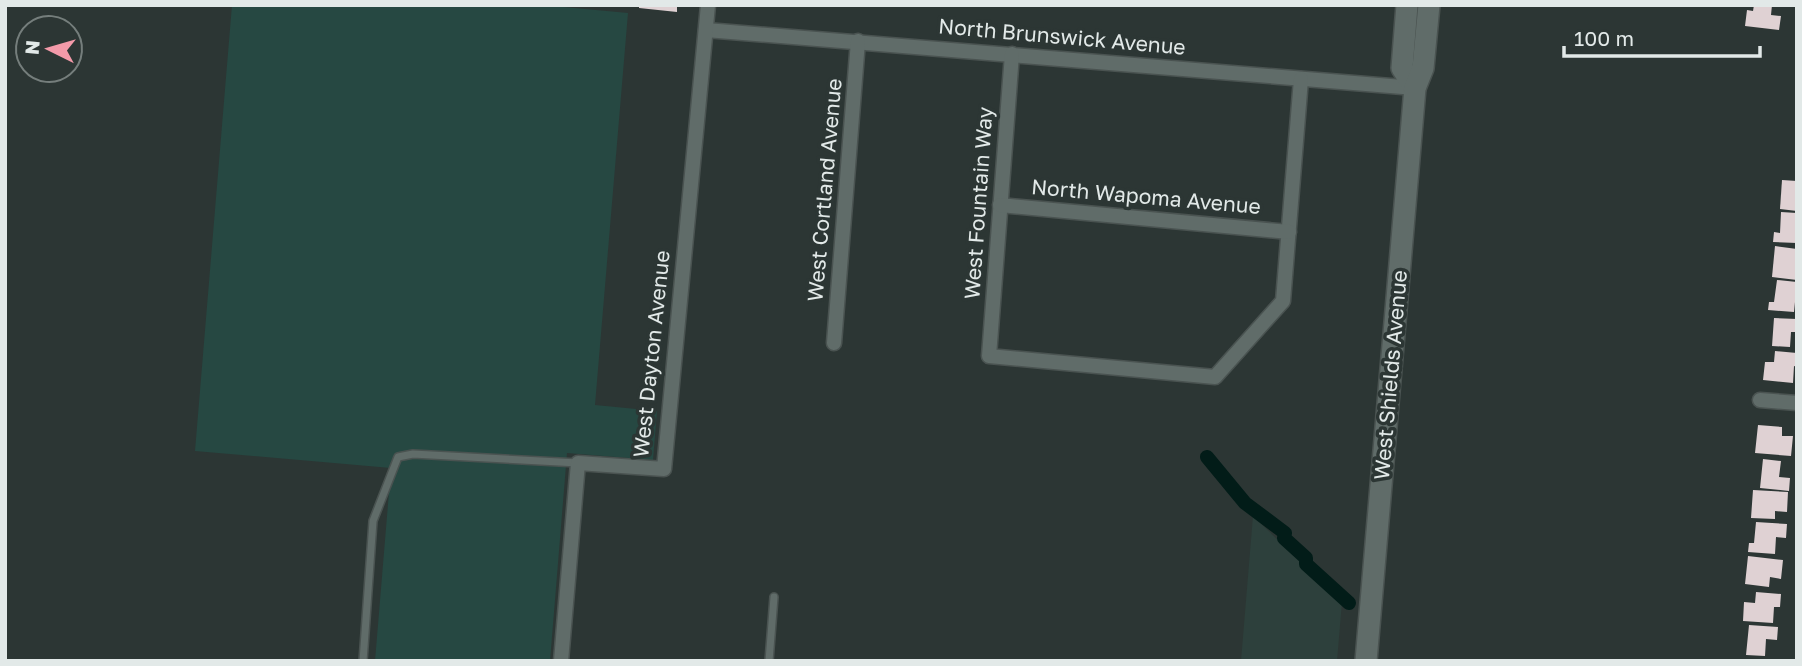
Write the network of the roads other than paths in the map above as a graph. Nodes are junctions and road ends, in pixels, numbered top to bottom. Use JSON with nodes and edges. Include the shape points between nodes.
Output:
{"nodes":[{"id":1,"x":708,"y":5,"type":"edge"},
{"id":2,"x":1407,"y":5,"type":"edge"},
{"id":3,"x":1429,"y":5,"type":"edge"},
{"id":4,"x":706,"y":30,"type":"junction"},
{"id":5,"x":858,"y":41,"type":"junction"},
{"id":6,"x":1012,"y":54,"type":"junction"},
{"id":7,"x":1301,"y":79,"type":"junction"},
{"id":8,"x":1415,"y":88,"type":"junction"},
{"id":9,"x":1000,"y":205,"type":"junction"},
{"id":10,"x":1289,"y":232,"type":"junction"},
{"id":11,"x":834,"y":343,"type":"dead end"},
{"id":12,"x":1760,"y":400,"type":"dead end"},
{"id":13,"x":1797,"y":403,"type":"edge"},
{"id":14,"x":578,"y":463,"type":"junction"},
{"id":15,"x":774,"y":597,"type":"dead end"},
{"id":16,"x":363,"y":661,"type":"edge"},
{"id":17,"x":561,"y":661,"type":"edge"},
{"id":18,"x":769,"y":661,"type":"edge"},
{"id":19,"x":1366,"y":661,"type":"edge"}],
"edges":[{"from":1,"to":4,"type":"street","name":"West Dayton Avenue"},
{"from":2,"to":8,"type":"street","name":"West Shields Avenue","via":[[1402,68]]},
{"from":3,"to":8,"type":"street","name":"West Shields Avenue","via":[[1423,68]]},
{"from":4,"to":5,"type":"street","name":"North Brunswick Avenue"},
{"from":4,"to":14,"type":"street","name":"West Dayton Avenue","via":[[663,469]]},
{"from":5,"to":6,"type":"street","name":"North Brunswick Avenue"},
{"from":5,"to":11,"type":"street","name":"West Cortland Avenue"},
{"from":6,"to":7,"type":"street","name":"North Brunswick Avenue"},
{"from":6,"to":9,"type":"street","name":"West Fountain Way"},
{"from":7,"to":8,"type":"street","name":"North Brunswick Avenue"},
{"from":7,"to":10,"type":"street"},
{"from":8,"to":19,"type":"street","name":"West Shields Avenue"},
{"from":9,"to":10,"type":"street","name":"North Wapoma Avenue"},
{"from":9,"to":10,"type":"street","name":"West Fountain Way","via":[[989,356],[1215,377],[1283,301]]},
{"from":12,"to":13,"type":"street"},
{"from":14,"to":16,"type":"lane","via":[[398,457],[373,521]]},
{"from":14,"to":17,"type":"street"},
{"from":15,"to":18,"type":"lane"}]}
